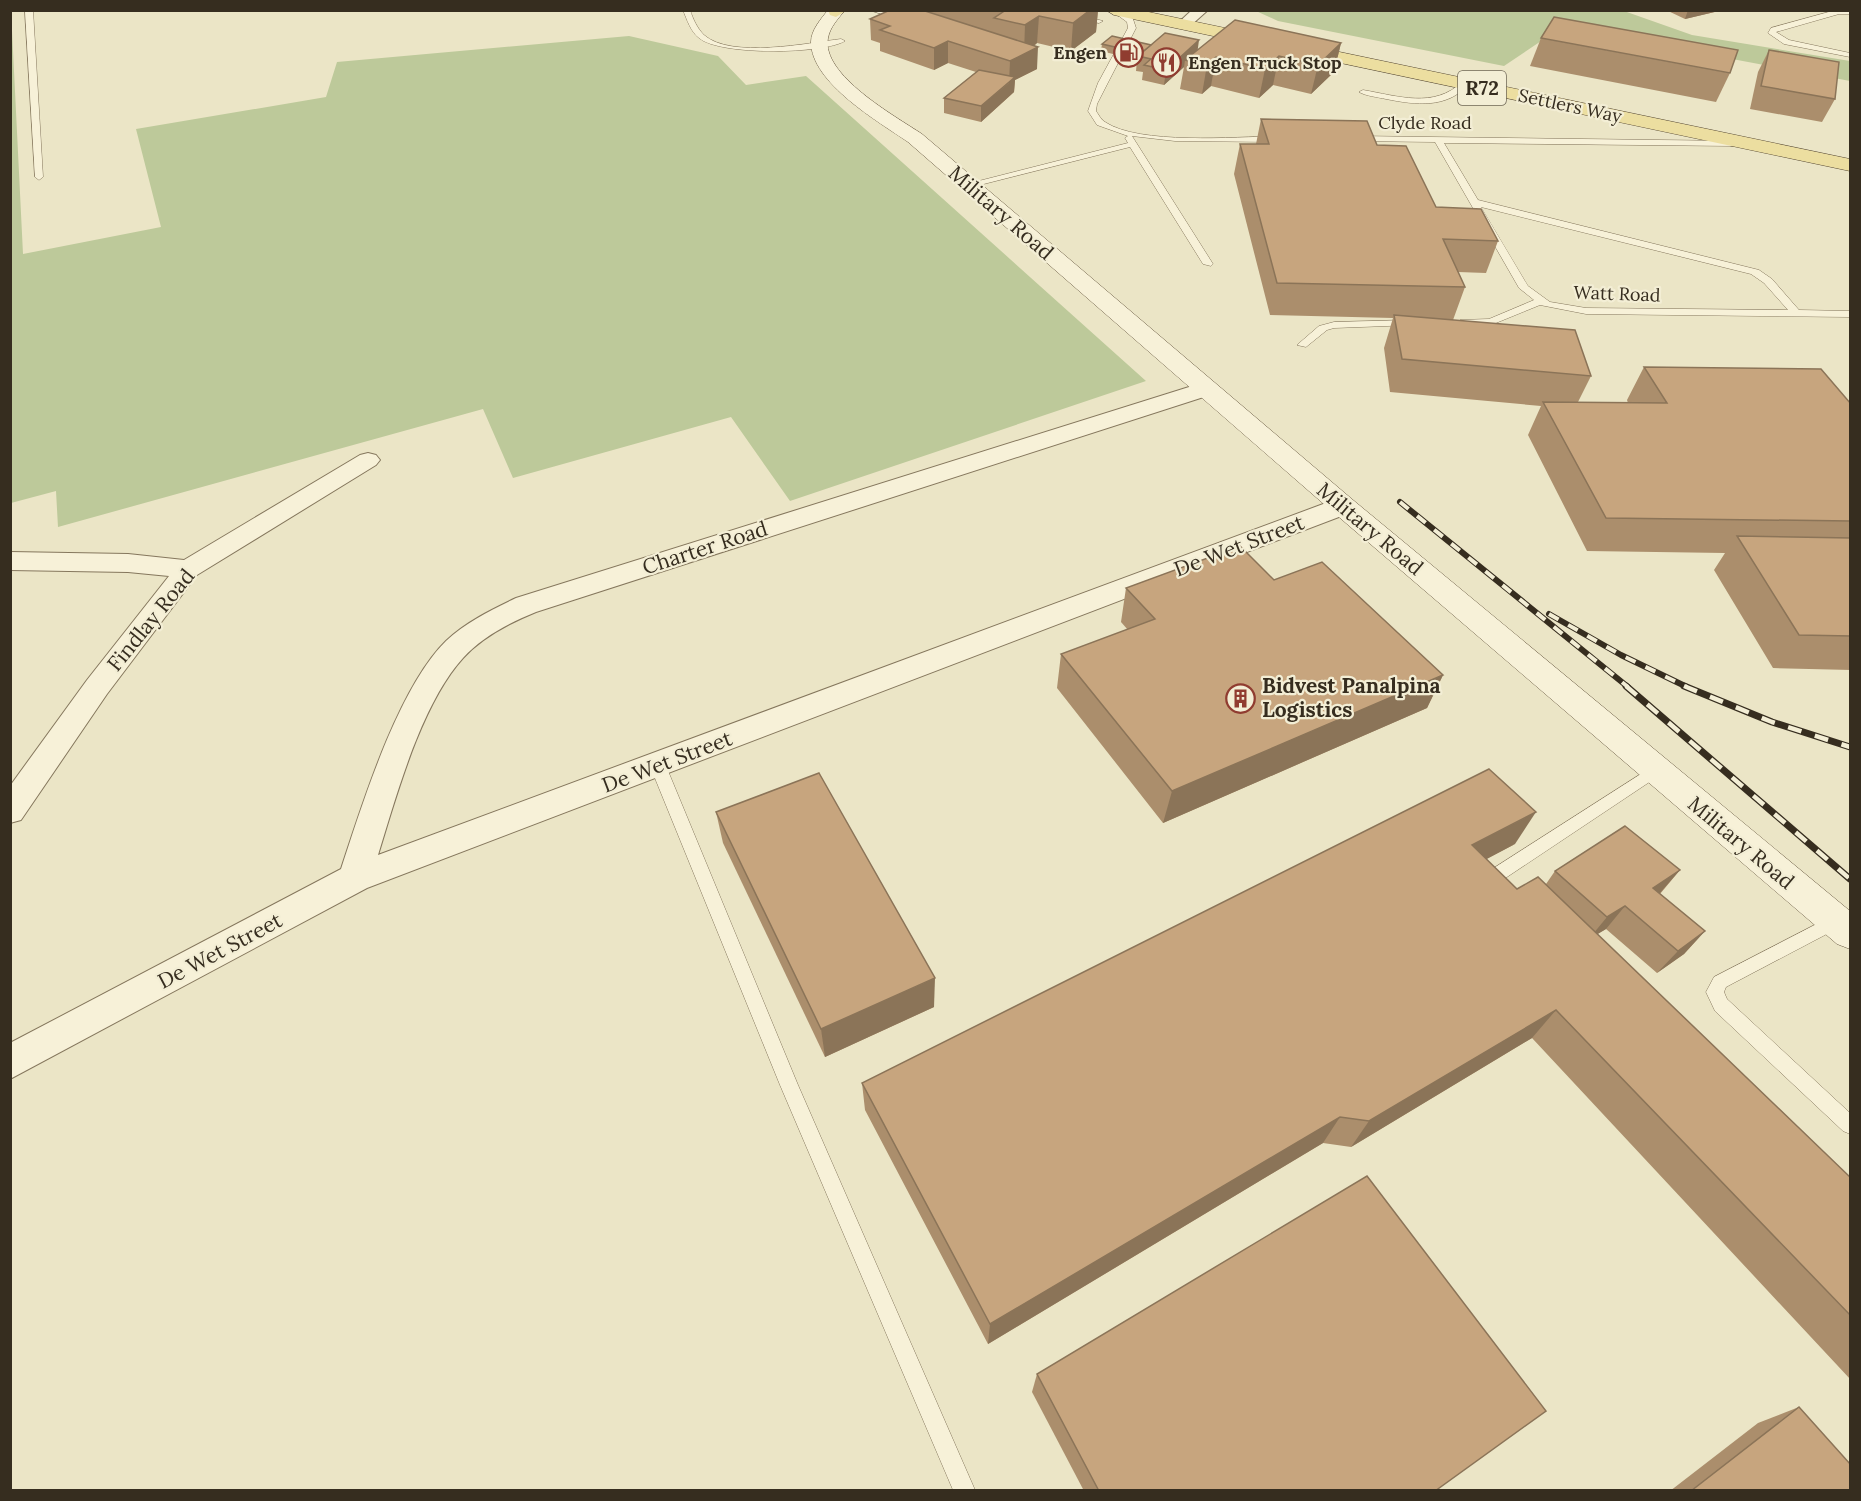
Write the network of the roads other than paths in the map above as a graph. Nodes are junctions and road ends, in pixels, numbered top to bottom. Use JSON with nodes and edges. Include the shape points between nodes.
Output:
{"nodes":[{"id":1,"x":29,"y":10,"type":"edge"},
{"id":2,"x":686,"y":10,"type":"edge"},
{"id":3,"x":860,"y":10,"type":"edge"},
{"id":4,"x":872,"y":10,"type":"edge"},
{"id":5,"x":907,"y":10,"type":"edge"},
{"id":6,"x":1049,"y":10,"type":"edge"},
{"id":7,"x":837,"y":11,"type":"edge"},
{"id":8,"x":1115,"y":11,"type":"edge"},
{"id":9,"x":1851,"y":12,"type":"edge"},
{"id":10,"x":1192,"y":15,"type":"edge"},
{"id":11,"x":895,"y":17,"type":"junction"},
{"id":12,"x":905,"y":19,"type":"edge"},
{"id":13,"x":1099,"y":21,"type":"dead end"},
{"id":14,"x":819,"y":44,"type":"junction"},
{"id":15,"x":1851,"y":55,"type":"edge"},
{"id":16,"x":847,"y":57,"type":"junction"},
{"id":17,"x":1465,"y":84,"type":"junction"},
{"id":18,"x":1363,"y":92,"type":"dead end"},
{"id":19,"x":892,"y":122,"type":"junction"},
{"id":20,"x":1127,"y":135,"type":"junction"},
{"id":21,"x":1283,"y":139,"type":"edge"},
{"id":22,"x":1342,"y":139,"type":"edge"},
{"id":23,"x":1438,"y":140,"type":"junction"},
{"id":24,"x":1742,"y":143,"type":"junction"},
{"id":25,"x":1133,"y":144,"type":"junction"},
{"id":26,"x":1851,"y":148,"type":"edge"},
{"id":27,"x":1851,"y":165,"type":"edge"},
{"id":28,"x":39,"y":177,"type":"dead end"},
{"id":29,"x":968,"y":185,"type":"junction"},
{"id":30,"x":1474,"y":202,"type":"junction"},
{"id":31,"x":1208,"y":264,"type":"dead end"},
{"id":32,"x":1541,"y":301,"type":"junction"},
{"id":33,"x":1796,"y":313,"type":"junction"},
{"id":34,"x":1851,"y":314,"type":"edge"},
{"id":35,"x":1457,"y":322,"type":"edge"},
{"id":36,"x":1424,"y":323,"type":"edge"},
{"id":37,"x":1302,"y":345,"type":"dead end"},
{"id":38,"x":1205,"y":389,"type":"junction"},
{"id":39,"x":368,"y":460,"type":"dead end"},
{"id":40,"x":1343,"y":506,"type":"junction"},
{"id":41,"x":10,"y":561,"type":"edge"},
{"id":42,"x":188,"y":569,"type":"junction"},
{"id":43,"x":658,"y":766,"type":"junction"},
{"id":44,"x":1655,"y":771,"type":"junction"},
{"id":45,"x":10,"y":811,"type":"edge"},
{"id":46,"x":355,"y":878,"type":"junction"},
{"id":47,"x":1489,"y":880,"type":"edge"},
{"id":48,"x":1844,"y":927,"type":"edge"},
{"id":49,"x":10,"y":1062,"type":"edge"},
{"id":50,"x":1851,"y":1125,"type":"edge"},
{"id":51,"x":964,"y":1491,"type":"edge"}],
"edges":[{"from":1,"to":28,"type":"lane"},
{"from":2,"to":14,"type":"lane","via":[[703,37],[726,46]]},
{"from":3,"to":16,"type":"street","via":[[842,32]]},
{"from":4,"to":11,"type":"lane"},
{"from":5,"to":11,"type":"lane"},
{"from":6,"to":13,"type":"lane"},
{"from":7,"to":14,"type":"street","via":[[824,27]]},
{"from":8,"to":10,"type":"main road","name":"Settlers Way","number":"R72"},
{"from":8,"to":20,"type":"lane","via":[[1130,21],[1132,28],[1093,102],[1092,111],[1109,129]]},
{"from":9,"to":15,"type":"lane","via":[[1839,12],[1772,33],[1787,42]]},
{"from":10,"to":17,"type":"main road","name":"Settlers Way","number":"R72"},
{"from":10,"to":26,"type":"main road","name":"Settlers Way","number":"R72"},
{"from":11,"to":12,"type":"lane"},
{"from":14,"to":16,"type":"lane"},
{"from":14,"to":19,"type":"street","name":"Military Road","via":[[838,81]]},
{"from":16,"to":19,"type":"street","name":"Military Road","via":[[884,105]]},
{"from":17,"to":18,"type":"lane","via":[[1457,94],[1425,103]]},
{"from":17,"to":24,"type":"main road","name":"Settlers Way","number":"R72"},
{"from":19,"to":29,"type":"street","name":"Military Road"},
{"from":20,"to":21,"type":"lane"},
{"from":20,"to":25,"type":"lane"},
{"from":22,"to":23,"type":"lane","name":"Clyde Road"},
{"from":23,"to":24,"type":"lane","name":"Clyde Road"},
{"from":23,"to":30,"type":"lane","name":"Watt Road"},
{"from":24,"to":27,"type":"main road","name":"Settlers Way","number":"R72"},
{"from":25,"to":29,"type":"lane"},
{"from":25,"to":31,"type":"lane"},
{"from":29,"to":38,"type":"street","name":"Military Road"},
{"from":30,"to":32,"type":"lane","name":"Watt Road","via":[[1524,288]]},
{"from":30,"to":33,"type":"lane","via":[[1755,272]]},
{"from":32,"to":33,"type":"lane","name":"Watt Road","via":[[1557,308],[1586,311]]},
{"from":32,"to":35,"type":"lane","via":[[1491,322]]},
{"from":33,"to":34,"type":"lane","name":"Watt Road"},
{"from":36,"to":37,"type":"lane","via":[[1334,325],[1323,328]]},
{"from":38,"to":40,"type":"street","name":"Military Road"},
{"from":38,"to":46,"type":"street","name":"Charter Road","via":[[500,616],[457,647],[414,715],[387,775]]},
{"from":39,"to":42,"type":"street","name":"Findlay Road"},
{"from":40,"to":43,"type":"street","name":"De Wet Street"},
{"from":40,"to":44,"type":"street","name":"Military Road"},
{"from":41,"to":42,"type":"street","via":[[128,563]]},
{"from":42,"to":45,"type":"street","name":"Findlay Road","via":[[97,687]]},
{"from":43,"to":46,"type":"street","name":"De Wet Street"},
{"from":43,"to":51,"type":"lane","via":[[789,1085]]},
{"from":44,"to":47,"type":"lane"},
{"from":44,"to":48,"type":"street","name":"Military Road"},
{"from":46,"to":49,"type":"street","name":"De Wet Street"},
{"from":48,"to":50,"type":"lane","via":[[1719,982],[1715,992],[1721,1005]]}]}
